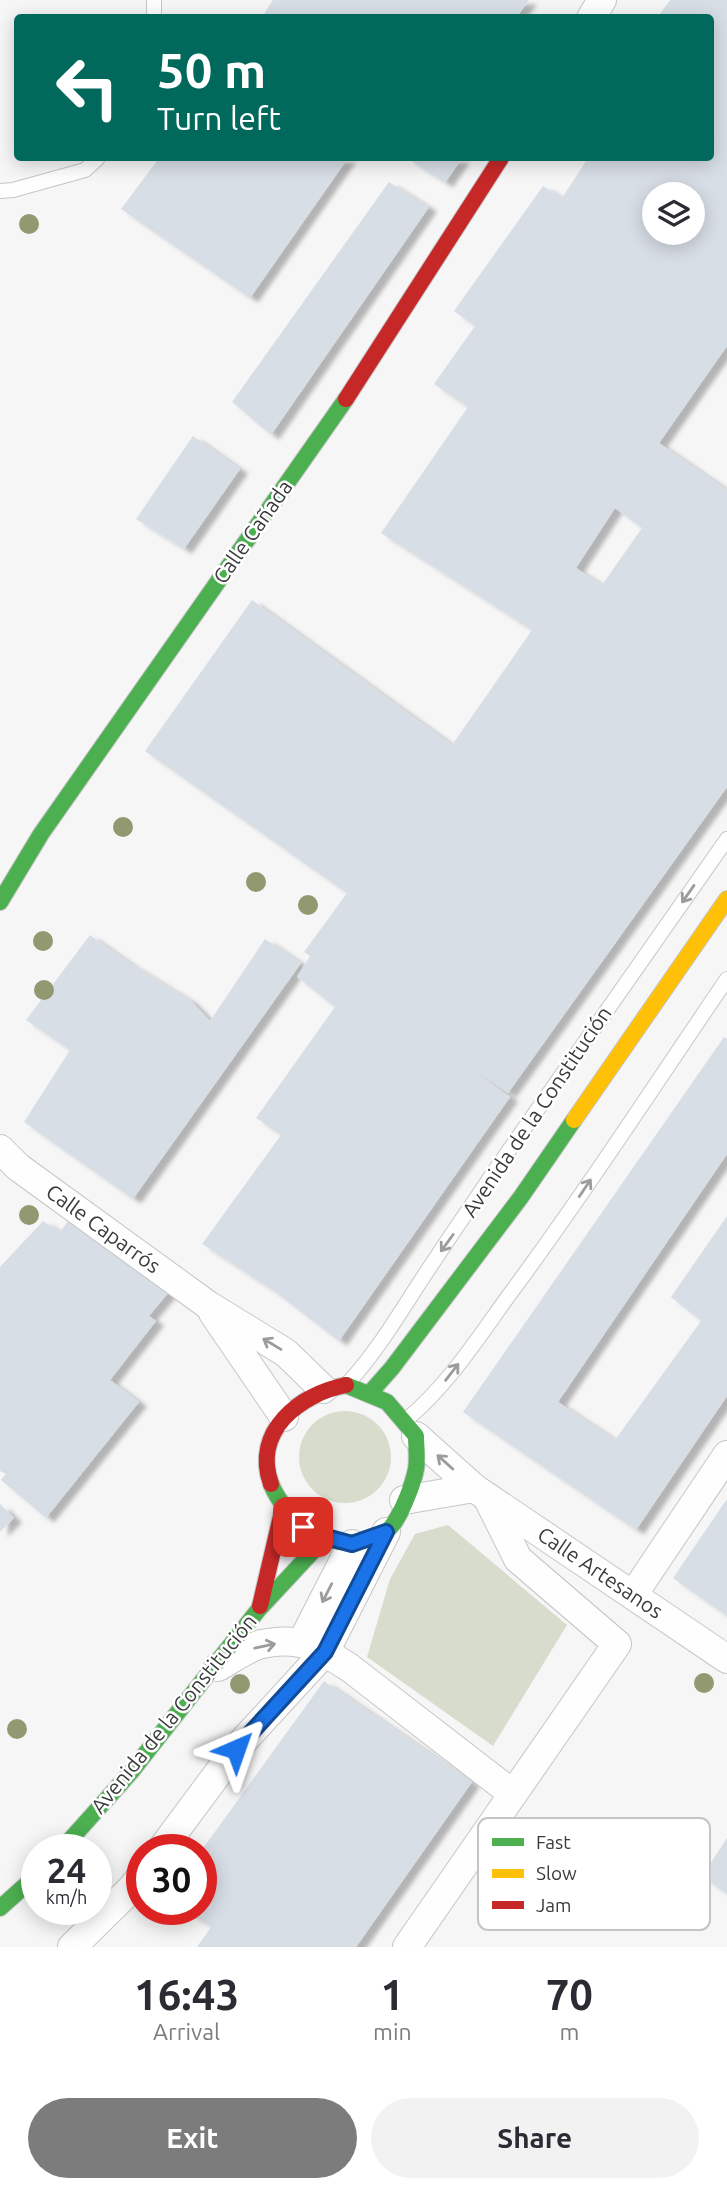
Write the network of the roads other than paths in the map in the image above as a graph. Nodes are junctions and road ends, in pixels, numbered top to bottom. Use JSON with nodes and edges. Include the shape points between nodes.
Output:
{"nodes":[{"id":1,"x":95,"y":161,"type":"edge"},
{"id":2,"x":499,"y":161,"type":"edge"},
{"id":3,"x":0,"y":191,"type":"edge"},
{"id":4,"x":727,"y":839,"type":"edge"},
{"id":5,"x":727,"y":899,"type":"edge"},
{"id":6,"x":0,"y":902,"type":"edge"},
{"id":7,"x":727,"y":920,"type":"edge"},
{"id":8,"x":697,"y":943,"type":"junction"},
{"id":9,"x":727,"y":979,"type":"edge"},
{"id":10,"x":0,"y":1149,"type":"edge"},
{"id":11,"x":208,"y":1305,"type":"junction"},
{"id":12,"x":335,"y":1387,"type":"junction"},
{"id":13,"x":369,"y":1394,"type":"junction"},
{"id":14,"x":284,"y":1416,"type":"junction"},
{"id":15,"x":410,"y":1428,"type":"junction"},
{"id":16,"x":727,"y":1455,"type":"edge"},
{"id":17,"x":481,"y":1492,"type":"junction"},
{"id":18,"x":404,"y":1500,"type":"junction"},
{"id":19,"x":283,"y":1508,"type":"junction"},
{"id":20,"x":386,"y":1532,"type":"junction"},
{"id":21,"x":339,"y":1541,"type":"junction"},
{"id":22,"x":633,"y":1595,"type":"junction"},
{"id":23,"x":259,"y":1609,"type":"junction"},
{"id":24,"x":313,"y":1647,"type":"junction"},
{"id":25,"x":727,"y":1659,"type":"edge"},
{"id":26,"x":209,"y":1673,"type":"junction"},
{"id":27,"x":513,"y":1794,"type":"junction"},
{"id":28,"x":496,"y":1818,"type":"edge"},
{"id":29,"x":75,"y":1834,"type":"edge"},
{"id":30,"x":173,"y":1834,"type":"edge"},
{"id":31,"x":478,"y":1845,"type":"edge"},
{"id":32,"x":21,"y":1889,"type":"edge"},
{"id":33,"x":126,"y":1894,"type":"edge"},
{"id":34,"x":0,"y":1908,"type":"edge"},
{"id":35,"x":72,"y":1947,"type":"edge"},
{"id":36,"x":407,"y":1947,"type":"edge"}],
"edges":[{"from":1,"to":3,"type":"lane","via":[[85,170]]},
{"from":2,"to":6,"type":"main road","name":"Calle Cañada","via":[[335,416],[41,834]]},
{"from":4,"to":12,"type":"lane","name":"Avenida de la Constitución","one_way":true,"via":[[491,1176],[393,1327],[367,1362]]},
{"from":5,"to":8,"type":"main road","name":"Avenida de la Constitución"},
{"from":7,"to":8,"type":"lane","name":"Avenida de la Constitución"},
{"from":8,"to":13,"type":"main road","name":"Avenida de la Constitución","via":[[521,1197]]},
{"from":15,"to":9,"type":"lane","one_way":true,"via":[[538,1257]]},
{"from":10,"to":11,"type":"street","name":"Calle Caparrós","via":[[18,1167]]},
{"from":12,"to":11,"type":"street","name":"Calle Caparrós","one_way":true},
{"from":11,"to":14,"type":"street","name":"Calle Caparrós"},
{"from":12,"to":13,"type":"main road"},
{"from":12,"to":14,"type":"main road","via":[[300,1402]]},
{"from":13,"to":15,"type":"main road","via":[[387,1402]]},
{"from":14,"to":19,"type":"main road","via":[[270,1439],[267,1458],[270,1486]]},
{"from":17,"to":15,"type":"street","name":"Calle Artesanos","one_way":true},
{"from":15,"to":18,"type":"main road","via":[[416,1471]]},
{"from":16,"to":22,"type":"street"},
{"from":17,"to":18,"type":"street"},
{"from":17,"to":22,"type":"street","name":"Calle Artesanos"},
{"from":17,"to":27,"type":"street","via":[[518,1559],[617,1644]]},
{"from":18,"to":20,"type":"main road"},
{"from":19,"to":21,"type":"main road","via":[[303,1527]]},
{"from":19,"to":23,"type":"main road","name":"Avenida de la Constitución"},
{"from":20,"to":21,"type":"main road"},
{"from":20,"to":24,"type":"street"},
{"from":21,"to":23,"type":"main road","name":"Avenida de la Constitución"},
{"from":21,"to":24,"type":"street","one_way":true},
{"from":22,"to":25,"type":"street","name":"Calle Artesanos"},
{"from":23,"to":26,"type":"main road","name":"Avenida de la Constitución"},
{"from":26,"to":24,"type":"street","one_way":true,"via":[[261,1644]]},
{"from":24,"to":27,"type":"street"},
{"from":24,"to":30,"type":"street"},
{"from":26,"to":29,"type":"main road","name":"Avenida de la Constitución"},
{"from":27,"to":28,"type":"street"},
{"from":31,"to":36,"type":"street"},
{"from":32,"to":34,"type":"main road"},
{"from":33,"to":35,"type":"street"}]}
